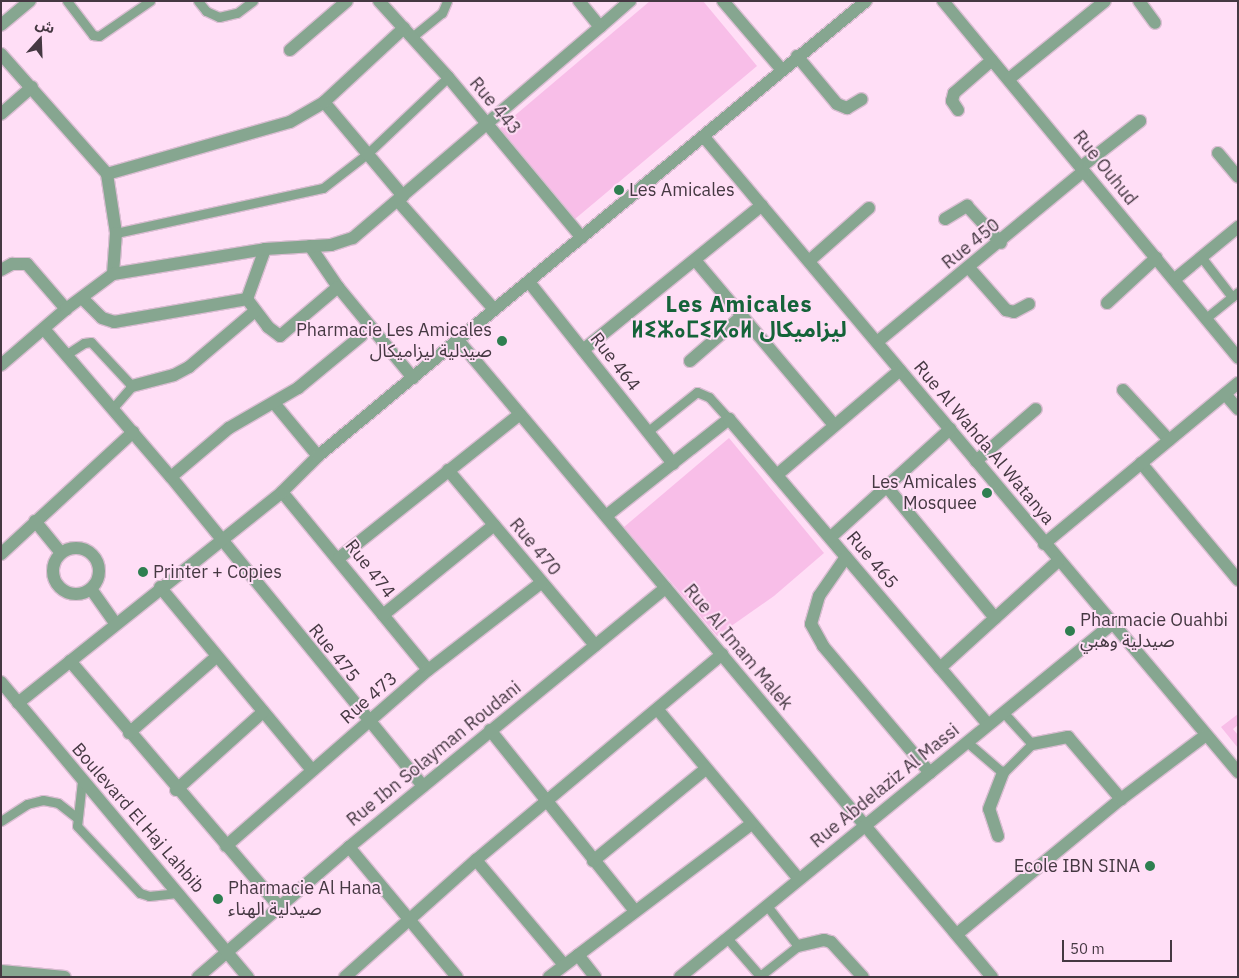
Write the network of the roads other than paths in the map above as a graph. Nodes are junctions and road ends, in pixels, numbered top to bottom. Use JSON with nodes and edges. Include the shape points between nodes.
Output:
{"nodes":[{"id":1,"x":30,"y":1,"type":"edge"},
{"id":2,"x":67,"y":1,"type":"edge"},
{"id":3,"x":150,"y":1,"type":"edge"},
{"id":4,"x":198,"y":1,"type":"edge"},
{"id":5,"x":253,"y":1,"type":"edge"},
{"id":6,"x":347,"y":1,"type":"edge"},
{"id":7,"x":378,"y":1,"type":"edge"},
{"id":8,"x":447,"y":1,"type":"edge"},
{"id":9,"x":579,"y":1,"type":"edge"},
{"id":10,"x":630,"y":1,"type":"edge"},
{"id":11,"x":723,"y":1,"type":"edge"},
{"id":12,"x":866,"y":1,"type":"edge"},
{"id":13,"x":943,"y":1,"type":"edge"},
{"id":14,"x":1105,"y":1,"type":"edge"},
{"id":15,"x":1139,"y":1,"type":"edge"},
{"id":16,"x":1156,"y":23,"type":"dead end"},
{"id":17,"x":1,"y":25,"type":"edge"},
{"id":18,"x":600,"y":27,"type":"junction"},
{"id":19,"x":408,"y":33,"type":"junction"},
{"id":20,"x":290,"y":50,"type":"dead end"},
{"id":21,"x":1,"y":54,"type":"edge"},
{"id":22,"x":797,"y":56,"type":"junction"},
{"id":23,"x":992,"y":60,"type":"junction"},
{"id":24,"x":781,"y":69,"type":"junction"},
{"id":25,"x":448,"y":77,"type":"junction"},
{"id":26,"x":1010,"y":78,"type":"junction"},
{"id":27,"x":32,"y":88,"type":"junction"},
{"id":28,"x":862,"y":98,"type":"dead end"},
{"id":29,"x":324,"y":102,"type":"junction"},
{"id":30,"x":958,"y":110,"type":"dead end"},
{"id":31,"x":1,"y":114,"type":"edge"},
{"id":32,"x":1140,"y":121,"type":"dead end"},
{"id":33,"x":487,"y":123,"type":"junction"},
{"id":34,"x":704,"y":136,"type":"junction"},
{"id":35,"x":1218,"y":153,"type":"dead end"},
{"id":36,"x":367,"y":154,"type":"junction"},
{"id":37,"x":1083,"y":169,"type":"junction"},
{"id":38,"x":107,"y":174,"type":"junction"},
{"id":39,"x":1238,"y":177,"type":"edge"},
{"id":40,"x":400,"y":199,"type":"junction"},
{"id":41,"x":762,"y":206,"type":"junction"},
{"id":42,"x":870,"y":208,"type":"dead end"},
{"id":43,"x":945,"y":219,"type":"dead end"},
{"id":44,"x":1238,"y":227,"type":"edge"},
{"id":45,"x":116,"y":233,"type":"junction"},
{"id":46,"x":582,"y":238,"type":"junction"},
{"id":47,"x":1001,"y":243,"type":"junction"},
{"id":48,"x":310,"y":246,"type":"junction"},
{"id":49,"x":265,"y":249,"type":"junction"},
{"id":50,"x":1156,"y":258,"type":"junction"},
{"id":51,"x":1202,"y":258,"type":"junction"},
{"id":52,"x":695,"y":260,"type":"junction"},
{"id":53,"x":809,"y":261,"type":"junction"},
{"id":54,"x":970,"y":269,"type":"junction"},
{"id":55,"x":1,"y":270,"type":"edge"},
{"id":56,"x":113,"y":274,"type":"junction"},
{"id":57,"x":1175,"y":279,"type":"junction"},
{"id":58,"x":529,"y":282,"type":"junction"},
{"id":59,"x":338,"y":287,"type":"junction"},
{"id":60,"x":1235,"y":294,"type":"edge"},
{"id":61,"x":82,"y":298,"type":"junction"},
{"id":62,"x":247,"y":299,"type":"junction"},
{"id":63,"x":1107,"y":303,"type":"dead end"},
{"id":64,"x":1028,"y":304,"type":"dead end"},
{"id":65,"x":66,"y":309,"type":"junction"},
{"id":66,"x":494,"y":309,"type":"junction"},
{"id":67,"x":255,"y":312,"type":"junction"},
{"id":68,"x":742,"y":316,"type":"junction"},
{"id":69,"x":1206,"y":318,"type":"junction"},
{"id":70,"x":44,"y":329,"type":"junction"},
{"id":71,"x":361,"y":336,"type":"dead end"},
{"id":72,"x":458,"y":340,"type":"junction"},
{"id":73,"x":877,"y":342,"type":"junction"},
{"id":74,"x":583,"y":350,"type":"junction"},
{"id":75,"x":67,"y":354,"type":"junction"},
{"id":76,"x":1238,"y":358,"type":"edge"},
{"id":77,"x":690,"y":361,"type":"dead end"},
{"id":78,"x":1,"y":366,"type":"edge"},
{"id":79,"x":900,"y":370,"type":"junction"},
{"id":80,"x":413,"y":378,"type":"junction"},
{"id":81,"x":1238,"y":383,"type":"edge"},
{"id":82,"x":132,"y":386,"type":"junction"},
{"id":83,"x":1123,"y":390,"type":"dead end"},
{"id":84,"x":1225,"y":394,"type":"junction"},
{"id":85,"x":274,"y":402,"type":"junction"},
{"id":86,"x":113,"y":408,"type":"junction"},
{"id":87,"x":1036,"y":409,"type":"dead end"},
{"id":88,"x":1238,"y":409,"type":"edge"},
{"id":89,"x":520,"y":414,"type":"junction"},
{"id":90,"x":729,"y":419,"type":"junction"},
{"id":91,"x":834,"y":425,"type":"junction"},
{"id":92,"x":950,"y":429,"type":"junction"},
{"id":93,"x":133,"y":432,"type":"junction"},
{"id":94,"x":647,"y":432,"type":"junction"},
{"id":95,"x":1169,"y":440,"type":"junction"},
{"id":96,"x":318,"y":456,"type":"junction"},
{"id":97,"x":976,"y":461,"type":"junction"},
{"id":98,"x":673,"y":464,"type":"junction"},
{"id":99,"x":1141,"y":464,"type":"junction"},
{"id":100,"x":448,"y":470,"type":"junction"},
{"id":101,"x":778,"y":474,"type":"junction"},
{"id":102,"x":171,"y":476,"type":"junction"},
{"id":103,"x":887,"y":487,"type":"junction"},
{"id":104,"x":282,"y":492,"type":"junction"},
{"id":105,"x":606,"y":516,"type":"junction"},
{"id":106,"x":35,"y":521,"type":"junction"},
{"id":107,"x":494,"y":525,"type":"junction"},
{"id":108,"x":831,"y":537,"type":"junction"},
{"id":109,"x":220,"y":540,"type":"junction"},
{"id":110,"x":1044,"y":544,"type":"junction"},
{"id":111,"x":61,"y":553,"type":"junction"},
{"id":112,"x":1,"y":554,"type":"edge"},
{"id":113,"x":846,"y":557,"type":"junction"},
{"id":114,"x":339,"y":558,"type":"junction"},
{"id":115,"x":1058,"y":560,"type":"junction"},
{"id":116,"x":1238,"y":579,"type":"edge"},
{"id":117,"x":541,"y":583,"type":"junction"},
{"id":118,"x":160,"y":587,"type":"junction"},
{"id":119,"x":666,"y":588,"type":"junction"},
{"id":120,"x":91,"y":589,"type":"junction"},
{"id":121,"x":383,"y":614,"type":"junction"},
{"id":122,"x":995,"y":618,"type":"junction"},
{"id":123,"x":115,"y":623,"type":"junction"},
{"id":124,"x":1112,"y":624,"type":"junction"},
{"id":125,"x":595,"y":645,"type":"junction"},
{"id":126,"x":722,"y":654,"type":"junction"},
{"id":127,"x":216,"y":656,"type":"junction"},
{"id":128,"x":70,"y":661,"type":"junction"},
{"id":129,"x":940,"y":668,"type":"junction"},
{"id":130,"x":428,"y":670,"type":"junction"},
{"id":131,"x":1,"y":682,"type":"edge"},
{"id":132,"x":18,"y":703,"type":"junction"},
{"id":133,"x":658,"y":710,"type":"junction"},
{"id":134,"x":263,"y":712,"type":"junction"},
{"id":135,"x":1003,"y":712,"type":"junction"},
{"id":136,"x":369,"y":722,"type":"junction"},
{"id":137,"x":988,"y":724,"type":"junction"},
{"id":138,"x":490,"y":730,"type":"junction"},
{"id":139,"x":129,"y":734,"type":"junction"},
{"id":140,"x":1206,"y":734,"type":"junction"},
{"id":141,"x":967,"y":742,"type":"junction"},
{"id":142,"x":1032,"y":744,"type":"junction"},
{"id":143,"x":706,"y":769,"type":"junction"},
{"id":144,"x":312,"y":770,"type":"junction"},
{"id":145,"x":1238,"y":772,"type":"edge"},
{"id":146,"x":930,"y":773,"type":"junction"},
{"id":147,"x":1003,"y":773,"type":"junction"},
{"id":148,"x":82,"y":782,"type":"junction"},
{"id":149,"x":423,"y":786,"type":"junction"},
{"id":150,"x":176,"y":790,"type":"junction"},
{"id":151,"x":1121,"y":799,"type":"junction"},
{"id":152,"x":547,"y":803,"type":"junction"},
{"id":153,"x":76,"y":817,"type":"junction"},
{"id":154,"x":1,"y":821,"type":"edge"},
{"id":155,"x":751,"y":824,"type":"junction"},
{"id":156,"x":865,"y":825,"type":"junction"},
{"id":157,"x":998,"y":836,"type":"dead end"},
{"id":158,"x":226,"y":846,"type":"junction"},
{"id":159,"x":349,"y":847,"type":"junction"},
{"id":160,"x":476,"y":860,"type":"junction"},
{"id":161,"x":593,"y":861,"type":"junction"},
{"id":162,"x":799,"y":879,"type":"junction"},
{"id":163,"x":179,"y":893,"type":"junction"},
{"id":164,"x":279,"y":907,"type":"junction"},
{"id":165,"x":768,"y":907,"type":"junction"},
{"id":166,"x":636,"y":910,"type":"junction"},
{"id":167,"x":410,"y":919,"type":"junction"},
{"id":168,"x":957,"y":934,"type":"junction"},
{"id":169,"x":727,"y":938,"type":"junction"},
{"id":170,"x":798,"y":946,"type":"junction"},
{"id":171,"x":227,"y":951,"type":"junction"},
{"id":172,"x":578,"y":956,"type":"junction"},
{"id":173,"x":564,"y":965,"type":"junction"},
{"id":174,"x":1,"y":971,"type":"edge"},
{"id":175,"x":354,"y":974,"type":"edge"},
{"id":176,"x":65,"y":977,"type":"edge"},
{"id":177,"x":198,"y":977,"type":"edge"},
{"id":178,"x":248,"y":977,"type":"edge"},
{"id":179,"x":457,"y":977,"type":"edge"},
{"id":180,"x":549,"y":977,"type":"edge"},
{"id":181,"x":596,"y":977,"type":"edge"},
{"id":182,"x":680,"y":977,"type":"edge"},
{"id":183,"x":760,"y":977,"type":"edge"},
{"id":184,"x":863,"y":977,"type":"edge"},
{"id":185,"x":992,"y":977,"type":"edge"}],
"edges":[{"from":1,"to":17,"type":"street"},
{"from":2,"to":3,"type":"lane","via":[[93,35],[99,36]]},
{"from":4,"to":5,"type":"lane","via":[[206,11],[219,17],[237,13]]},
{"from":6,"to":20,"type":"street"},
{"from":7,"to":19,"type":"street","name":"Rue 443"},
{"from":8,"to":19,"type":"lane","via":[[442,12]]},
{"from":9,"to":18,"type":"street"},
{"from":10,"to":18,"type":"street"},
{"from":11,"to":24,"type":"street"},
{"from":12,"to":22,"type":"street"},
{"from":13,"to":23,"type":"street","name":"Rue Ouhud"},
{"from":14,"to":26,"type":"street"},
{"from":15,"to":16,"type":"street"},
{"from":18,"to":33,"type":"street"},
{"from":19,"to":25,"type":"street","name":"Rue 443"},
{"from":19,"to":29,"type":"street"},
{"from":21,"to":27,"type":"street"},
{"from":22,"to":24,"type":"street"},
{"from":22,"to":28,"type":"street","via":[[841,106],[850,107]]},
{"from":23,"to":26,"type":"street","name":"Rue Ouhud"},
{"from":23,"to":30,"type":"street","via":[[954,93],[952,101]]},
{"from":24,"to":34,"type":"street"},
{"from":25,"to":33,"type":"street","name":"Rue 443"},
{"from":25,"to":36,"type":"lane"},
{"from":26,"to":37,"type":"street","name":"Rue Ouhud"},
{"from":27,"to":31,"type":"street"},
{"from":27,"to":38,"type":"street"},
{"from":29,"to":36,"type":"street"},
{"from":29,"to":38,"type":"street","via":[[290,122]]},
{"from":32,"to":37,"type":"street","name":"Rue 450"},
{"from":33,"to":40,"type":"street"},
{"from":33,"to":46,"type":"street","name":"Rue 443"},
{"from":34,"to":41,"type":"street","name":"Rue Al Wahda Al Watanya"},
{"from":34,"to":46,"type":"street"},
{"from":35,"to":39,"type":"street"},
{"from":36,"to":40,"type":"street"},
{"from":36,"to":45,"type":"lane","via":[[317,190]]},
{"from":37,"to":47,"type":"street","name":"Rue 450"},
{"from":37,"to":50,"type":"street","name":"Rue Ouhud"},
{"from":38,"to":45,"type":"street"},
{"from":40,"to":48,"type":"street","via":[[353,238]]},
{"from":40,"to":66,"type":"street"},
{"from":41,"to":52,"type":"street"},
{"from":41,"to":53,"type":"street","name":"Rue Al Wahda Al Watanya"},
{"from":42,"to":53,"type":"street"},
{"from":43,"to":47,"type":"street","via":[[967,206]]},
{"from":44,"to":51,"type":"street"},
{"from":45,"to":56,"type":"street"},
{"from":46,"to":58,"type":"street"},
{"from":47,"to":54,"type":"street","name":"Rue 450"},
{"from":48,"to":49,"type":"street"},
{"from":48,"to":59,"type":"street"},
{"from":49,"to":56,"type":"street"},
{"from":49,"to":62,"type":"street"},
{"from":50,"to":57,"type":"street","name":"Rue Ouhud"},
{"from":50,"to":63,"type":"street"},
{"from":51,"to":57,"type":"street"},
{"from":51,"to":60,"type":"lane"},
{"from":52,"to":68,"type":"street"},
{"from":52,"to":74,"type":"street"},
{"from":53,"to":73,"type":"street","name":"Rue Al Wahda Al Watanya"},
{"from":54,"to":64,"type":"street","via":[[1006,310],[1020,310]]},
{"from":54,"to":73,"type":"street","name":"Rue 450"},
{"from":55,"to":65,"type":"street","via":[[12,264],[26,264]]},
{"from":56,"to":61,"type":"street"},
{"from":57,"to":69,"type":"street","name":"Rue Ouhud"},
{"from":58,"to":66,"type":"street"},
{"from":58,"to":74,"type":"street","name":"Rue 464"},
{"from":59,"to":67,"type":"street","via":[[280,336]]},
{"from":59,"to":80,"type":"street"},
{"from":60,"to":69,"type":"lane"},
{"from":61,"to":62,"type":"street","via":[[102,318],[114,322]]},
{"from":61,"to":65,"type":"street"},
{"from":62,"to":67,"type":"street"},
{"from":65,"to":70,"type":"street"},
{"from":66,"to":72,"type":"street"},
{"from":67,"to":82,"type":"street","via":[[189,367],[174,375]]},
{"from":68,"to":77,"type":"street"},
{"from":68,"to":91,"type":"street"},
{"from":69,"to":76,"type":"street","name":"Rue Ouhud"},
{"from":70,"to":75,"type":"street","name":"Rue 475"},
{"from":70,"to":78,"type":"street"},
{"from":71,"to":85,"type":"street","via":[[298,388]]},
{"from":72,"to":80,"type":"street"},
{"from":72,"to":89,"type":"street","name":"Rue Al Imam Malek"},
{"from":73,"to":79,"type":"street","name":"Rue Al Wahda Al Watanya"},
{"from":74,"to":94,"type":"street","name":"Rue 464"},
{"from":75,"to":82,"type":"lane","via":[[91,342]]},
{"from":75,"to":86,"type":"street","name":"Rue 475"},
{"from":79,"to":91,"type":"street"},
{"from":79,"to":92,"type":"street","name":"Rue Al Wahda Al Watanya"},
{"from":80,"to":96,"type":"street"},
{"from":81,"to":84,"type":"street"},
{"from":82,"to":86,"type":"lane"},
{"from":83,"to":95,"type":"street"},
{"from":84,"to":88,"type":"street"},
{"from":84,"to":95,"type":"street"},
{"from":85,"to":96,"type":"street"},
{"from":85,"to":102,"type":"street","via":[[229,428]]},
{"from":86,"to":93,"type":"street","name":"Rue 475"},
{"from":87,"to":97,"type":"street"},
{"from":89,"to":100,"type":"street"},
{"from":89,"to":105,"type":"street","name":"Rue Al Imam Malek"},
{"from":90,"to":94,"type":"lane","via":[[709,397],[697,392]]},
{"from":90,"to":98,"type":"street"},
{"from":90,"to":101,"type":"street","name":"Rue 465"},
{"from":91,"to":101,"type":"street"},
{"from":92,"to":97,"type":"street","name":"Rue Al Wahda Al Watanya"},
{"from":92,"to":103,"type":"street"},
{"from":93,"to":102,"type":"street","name":"Rue 475"},
{"from":93,"to":106,"type":"street"},
{"from":94,"to":98,"type":"street","name":"Rue 464"},
{"from":95,"to":99,"type":"street"},
{"from":96,"to":104,"type":"street"},
{"from":97,"to":110,"type":"street","name":"Rue Al Wahda Al Watanya"},
{"from":98,"to":105,"type":"street"},
{"from":99,"to":110,"type":"street"},
{"from":99,"to":116,"type":"street"},
{"from":100,"to":107,"type":"street","name":"Rue 470"},
{"from":100,"to":114,"type":"street"},
{"from":101,"to":108,"type":"street","name":"Rue 465"},
{"from":102,"to":109,"type":"street","name":"Rue 475"},
{"from":103,"to":108,"type":"street"},
{"from":103,"to":122,"type":"street"},
{"from":104,"to":109,"type":"street"},
{"from":104,"to":114,"type":"street","name":"Rue 474"},
{"from":105,"to":119,"type":"street","name":"Rue Al Imam Malek"},
{"from":106,"to":111,"type":"street"},
{"from":106,"to":112,"type":"street"},
{"from":107,"to":117,"type":"street","name":"Rue 470"},
{"from":107,"to":121,"type":"street"},
{"from":108,"to":113,"type":"street","name":"Rue 465"},
{"from":109,"to":118,"type":"street"},
{"from":109,"to":136,"type":"street","name":"Rue 475"},
{"from":110,"to":115,"type":"street","name":"Rue Al Wahda Al Watanya"},
{"from":111,"to":120,"type":"street","via":[[53,570],[61,588],[79,594]]},
{"from":111,"to":120,"type":"street","via":[[80,547],[96,558],[100,572]]},
{"from":113,"to":129,"type":"street","name":"Rue 465"},
{"from":113,"to":146,"type":"street","via":[[819,596],[811,624],[823,646]]},
{"from":114,"to":121,"type":"street","name":"Rue 474"},
{"from":115,"to":122,"type":"street"},
{"from":115,"to":124,"type":"street","name":"Rue Al Wahda Al Watanya"},
{"from":117,"to":125,"type":"street","name":"Rue 470"},
{"from":117,"to":130,"type":"street","name":"Rue 473"},
{"from":118,"to":123,"type":"street"},
{"from":118,"to":127,"type":"street"},
{"from":119,"to":125,"type":"street","name":"Rue Ibn Solayman Roudani"},
{"from":119,"to":126,"type":"street","name":"Rue Al Imam Malek"},
{"from":120,"to":123,"type":"street"},
{"from":121,"to":130,"type":"street","name":"Rue 474"},
{"from":122,"to":129,"type":"street"},
{"from":123,"to":128,"type":"street"},
{"from":124,"to":135,"type":"street","name":"Rue Abdelaziz Al Massi"},
{"from":124,"to":140,"type":"street","name":"Rue Al Wahda Al Watanya"},
{"from":125,"to":138,"type":"street","name":"Rue Ibn Solayman Roudani"},
{"from":126,"to":133,"type":"street"},
{"from":126,"to":156,"type":"street","name":"Rue Al Imam Malek"},
{"from":127,"to":134,"type":"street"},
{"from":127,"to":139,"type":"street"},
{"from":128,"to":132,"type":"street"},
{"from":128,"to":139,"type":"street"},
{"from":129,"to":137,"type":"street","name":"Rue 465"},
{"from":130,"to":136,"type":"street","name":"Rue 473"},
{"from":131,"to":132,"type":"street","name":"Boulevard El Haj Lahbib"},
{"from":132,"to":148,"type":"street","name":"Boulevard El Haj Lahbib"},
{"from":133,"to":143,"type":"street"},
{"from":133,"to":152,"type":"street"},
{"from":134,"to":144,"type":"street"},
{"from":134,"to":150,"type":"street"},
{"from":135,"to":137,"type":"street","name":"Rue Abdelaziz Al Massi"},
{"from":135,"to":142,"type":"lane"},
{"from":136,"to":144,"type":"street","name":"Rue 473"},
{"from":136,"to":149,"type":"street","name":"Rue 475"},
{"from":137,"to":141,"type":"street","name":"Rue Abdelaziz Al Massi"},
{"from":138,"to":149,"type":"street","name":"Rue Ibn Solayman Roudani"},
{"from":138,"to":152,"type":"street"},
{"from":139,"to":150,"type":"street"},
{"from":140,"to":145,"type":"street","name":"Rue Al Wahda Al Watanya"},
{"from":140,"to":151,"type":"street"},
{"from":141,"to":146,"type":"street","name":"Rue Abdelaziz Al Massi"},
{"from":141,"to":147,"type":"lane"},
{"from":142,"to":147,"type":"lane"},
{"from":142,"to":151,"type":"street","via":[[1068,738]]},
{"from":143,"to":155,"type":"street"},
{"from":143,"to":161,"type":"street"},
{"from":144,"to":158,"type":"street","name":"Rue 473"},
{"from":146,"to":156,"type":"street","name":"Rue Abdelaziz Al Massi"},
{"from":147,"to":157,"type":"street","via":[[989,809]]},
{"from":148,"to":153,"type":"lane"},
{"from":148,"to":163,"type":"street","name":"Boulevard El Haj Lahbib"},
{"from":149,"to":159,"type":"street","name":"Rue Ibn Solayman Roudani"},
{"from":150,"to":158,"type":"street"},
{"from":151,"to":168,"type":"street"},
{"from":152,"to":160,"type":"street"},
{"from":152,"to":161,"type":"street"},
{"from":153,"to":154,"type":"lane","via":[[58,803],[43,800],[26,804]]},
{"from":153,"to":163,"type":"lane","via":[[77,826],[140,893],[149,896]]},
{"from":155,"to":162,"type":"street"},
{"from":155,"to":166,"type":"street"},
{"from":156,"to":162,"type":"street","name":"Rue Abdelaziz Al Massi"},
{"from":156,"to":168,"type":"street","name":"Rue Al Imam Malek"},
{"from":158,"to":164,"type":"street"},
{"from":159,"to":164,"type":"street","name":"Rue Ibn Solayman Roudani"},
{"from":159,"to":167,"type":"street"},
{"from":160,"to":167,"type":"street"},
{"from":160,"to":173,"type":"street"},
{"from":161,"to":166,"type":"street"},
{"from":162,"to":165,"type":"street","name":"Rue Abdelaziz Al Massi"},
{"from":163,"to":171,"type":"street","name":"Boulevard El Haj Lahbib"},
{"from":164,"to":171,"type":"street","name":"Rue Ibn Solayman Roudani"},
{"from":165,"to":169,"type":"street","name":"Rue Abdelaziz Al Massi"},
{"from":165,"to":170,"type":"lane"},
{"from":166,"to":172,"type":"street"},
{"from":167,"to":175,"type":"street"},
{"from":167,"to":179,"type":"street"},
{"from":168,"to":185,"type":"street","name":"Rue Al Imam Malek"},
{"from":169,"to":182,"type":"street","name":"Rue Abdelaziz Al Massi"},
{"from":169,"to":183,"type":"lane"},
{"from":170,"to":183,"type":"lane"},
{"from":170,"to":184,"type":"street","via":[[824,940],[831,942]]},
{"from":171,"to":177,"type":"street","name":"Rue Ibn Solayman Roudani"},
{"from":171,"to":178,"type":"street","name":"Boulevard El Haj Lahbib"},
{"from":172,"to":173,"type":"street"},
{"from":172,"to":181,"type":"street"},
{"from":173,"to":180,"type":"street"},
{"from":174,"to":176,"type":"street"}]}
